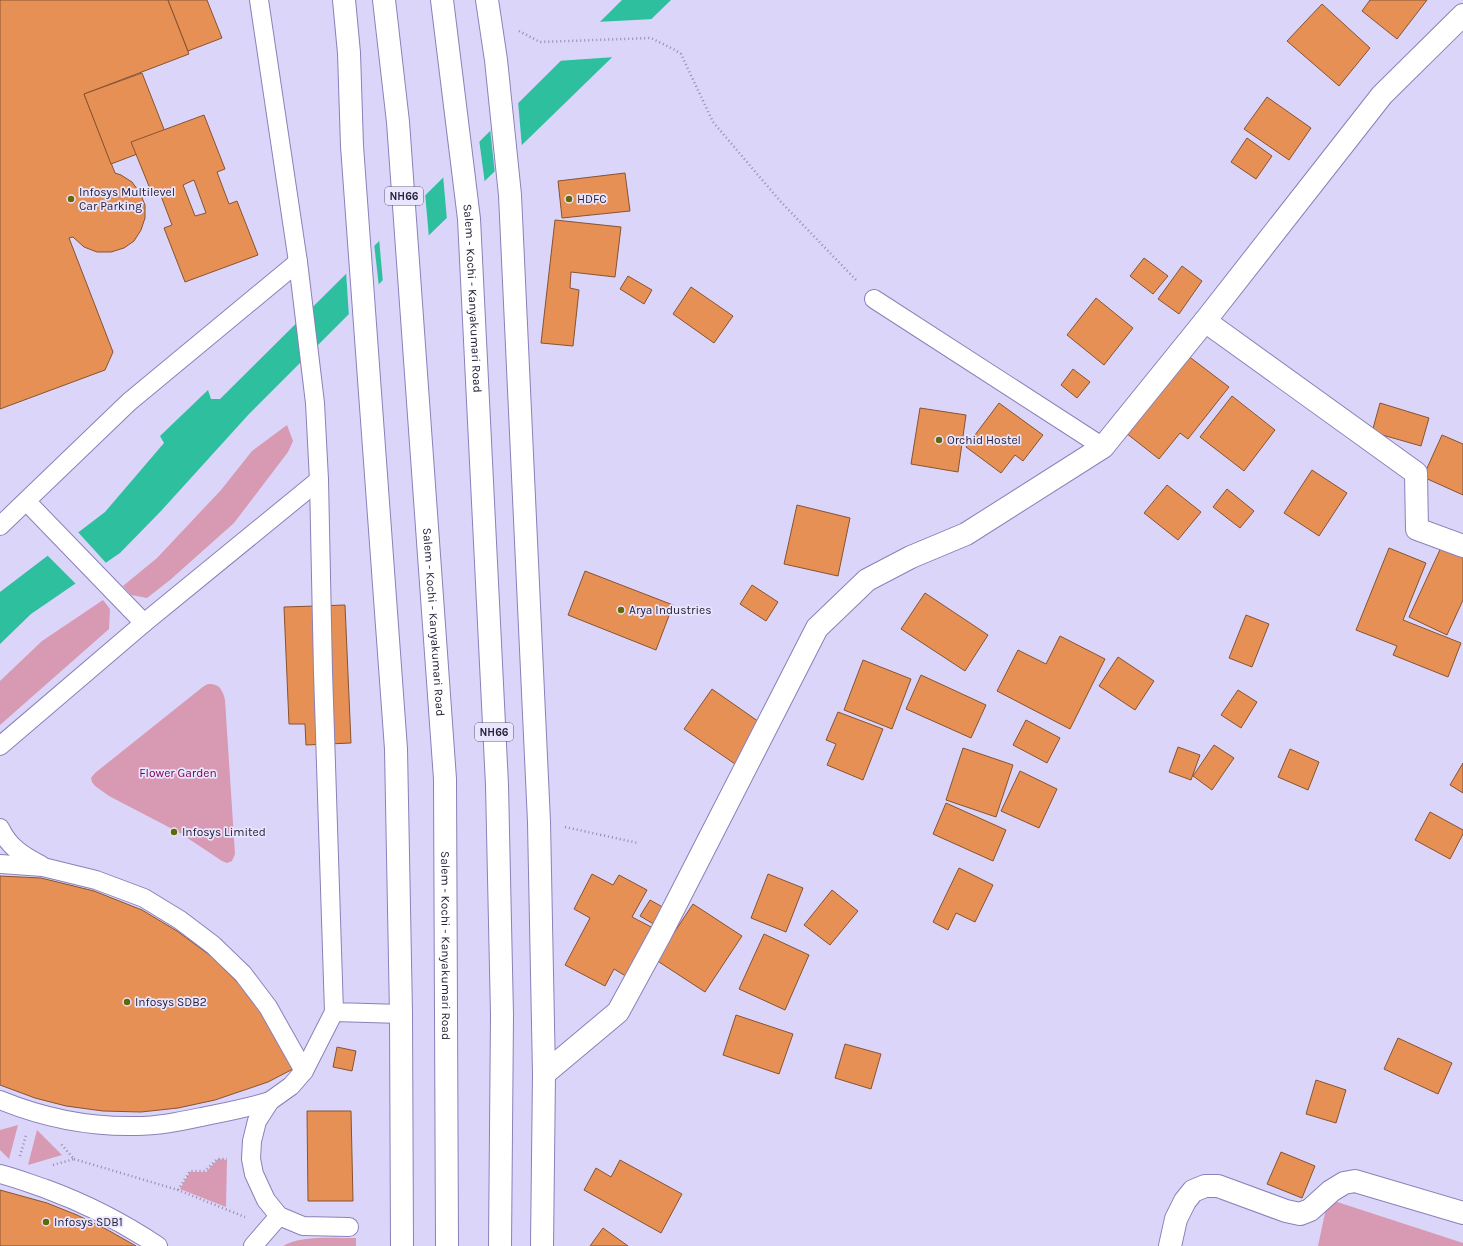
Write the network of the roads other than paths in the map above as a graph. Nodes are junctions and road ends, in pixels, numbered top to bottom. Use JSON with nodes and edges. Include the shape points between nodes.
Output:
{"nodes":[{"id":1,"x":259,"y":0,"type":"edge"},
{"id":2,"x":344,"y":0,"type":"edge"},
{"id":3,"x":384,"y":0,"type":"edge"},
{"id":4,"x":442,"y":0,"type":"edge"},
{"id":5,"x":487,"y":0,"type":"edge"},
{"id":6,"x":1463,"y":16,"type":"edge"},
{"id":7,"x":298,"y":262,"type":"junction"},
{"id":8,"x":874,"y":299,"type":"road end"},
{"id":9,"x":1204,"y":321,"type":"junction"},
{"id":10,"x":1103,"y":447,"type":"junction"},
{"id":11,"x":319,"y":480,"type":"junction"},
{"id":12,"x":26,"y":502,"type":"junction"},
{"id":13,"x":0,"y":526,"type":"edge"},
{"id":14,"x":1463,"y":546,"type":"edge"},
{"id":15,"x":144,"y":624,"type":"junction"},
{"id":16,"x":0,"y":746,"type":"edge"},
{"id":17,"x":0,"y":828,"type":"edge"},
{"id":18,"x":0,"y":864,"type":"edge"},
{"id":19,"x":43,"y":867,"type":"junction"},
{"id":20,"x":334,"y":1012,"type":"junction"},
{"id":21,"x":401,"y":1014,"type":"junction"},
{"id":22,"x":304,"y":1071,"type":"junction"},
{"id":23,"x":544,"y":1074,"type":"junction"},
{"id":24,"x":0,"y":1100,"type":"edge"},
{"id":25,"x":270,"y":1101,"type":"junction"},
{"id":26,"x":7,"y":1176,"type":"edge"},
{"id":27,"x":1463,"y":1213,"type":"edge"},
{"id":28,"x":274,"y":1221,"type":"junction"},
{"id":29,"x":349,"y":1227,"type":"dead end"},
{"id":30,"x":158,"y":1246,"type":"edge"},
{"id":31,"x":253,"y":1246,"type":"edge"},
{"id":32,"x":402,"y":1246,"type":"edge"},
{"id":33,"x":447,"y":1246,"type":"edge"},
{"id":34,"x":500,"y":1246,"type":"edge"},
{"id":35,"x":542,"y":1246,"type":"edge"},
{"id":36,"x":1170,"y":1246,"type":"edge"}],
"edges":[{"from":1,"to":7,"type":"lane"},
{"from":2,"to":21,"type":"main road","via":[[349,53],[352,146],[396,750]]},
{"from":3,"to":33,"type":"main road","name":"Salem - Kochi - Kanyakumari Road","number":"NH66","via":[[398,122],[445,779]]},
{"from":4,"to":34,"type":"main road","name":"Salem - Kochi - Kanyakumari Road","number":"NH66","via":[[469,219],[497,785],[502,1015]]},
{"from":5,"to":23,"type":"main road","via":[[510,195],[539,822]]},
{"from":6,"to":9,"type":"main road","via":[[1382,95]]},
{"from":7,"to":11,"type":"lane","via":[[315,403]]},
{"from":7,"to":12,"type":"lane","via":[[129,402]]},
{"from":8,"to":10,"type":"lane"},
{"from":9,"to":10,"type":"main road"},
{"from":9,"to":14,"type":"main road","via":[[1416,473],[1417,529]]},
{"from":10,"to":23,"type":"main road","via":[[966,534],[911,557],[867,580],[817,628],[618,1012]]},
{"from":11,"to":15,"type":"lane"},
{"from":11,"to":20,"type":"lane"},
{"from":12,"to":13,"type":"lane"},
{"from":12,"to":15,"type":"lane"},
{"from":15,"to":16,"type":"lane"},
{"from":17,"to":19,"type":"lane","via":[[4,837],[23,856]]},
{"from":18,"to":19,"type":"lane"},
{"from":19,"to":22,"type":"lane","via":[[96,880],[144,898],[180,920],[213,945],[243,974],[268,1007]]},
{"from":20,"to":21,"type":"lane"},
{"from":20,"to":22,"type":"lane"},
{"from":21,"to":32,"type":"main road"},
{"from":22,"to":25,"type":"lane","via":[[291,1086]]},
{"from":23,"to":35,"type":"main road"},
{"from":24,"to":25,"type":"lane","via":[[62,1120],[99,1125],[137,1126],[174,1123]]},
{"from":25,"to":28,"type":"lane","via":[[257,1122],[251,1159],[254,1174]]},
{"from":26,"to":30,"type":"lane","via":[[95,1209]]},
{"from":27,"to":36,"type":"main road","via":[[1355,1181],[1344,1183],[1310,1210],[1300,1214],[1218,1186],[1205,1186],[1193,1191],[1185,1201],[1176,1219]]},
{"from":28,"to":29,"type":"lane","via":[[303,1226]]},
{"from":28,"to":31,"type":"lane"}]}
